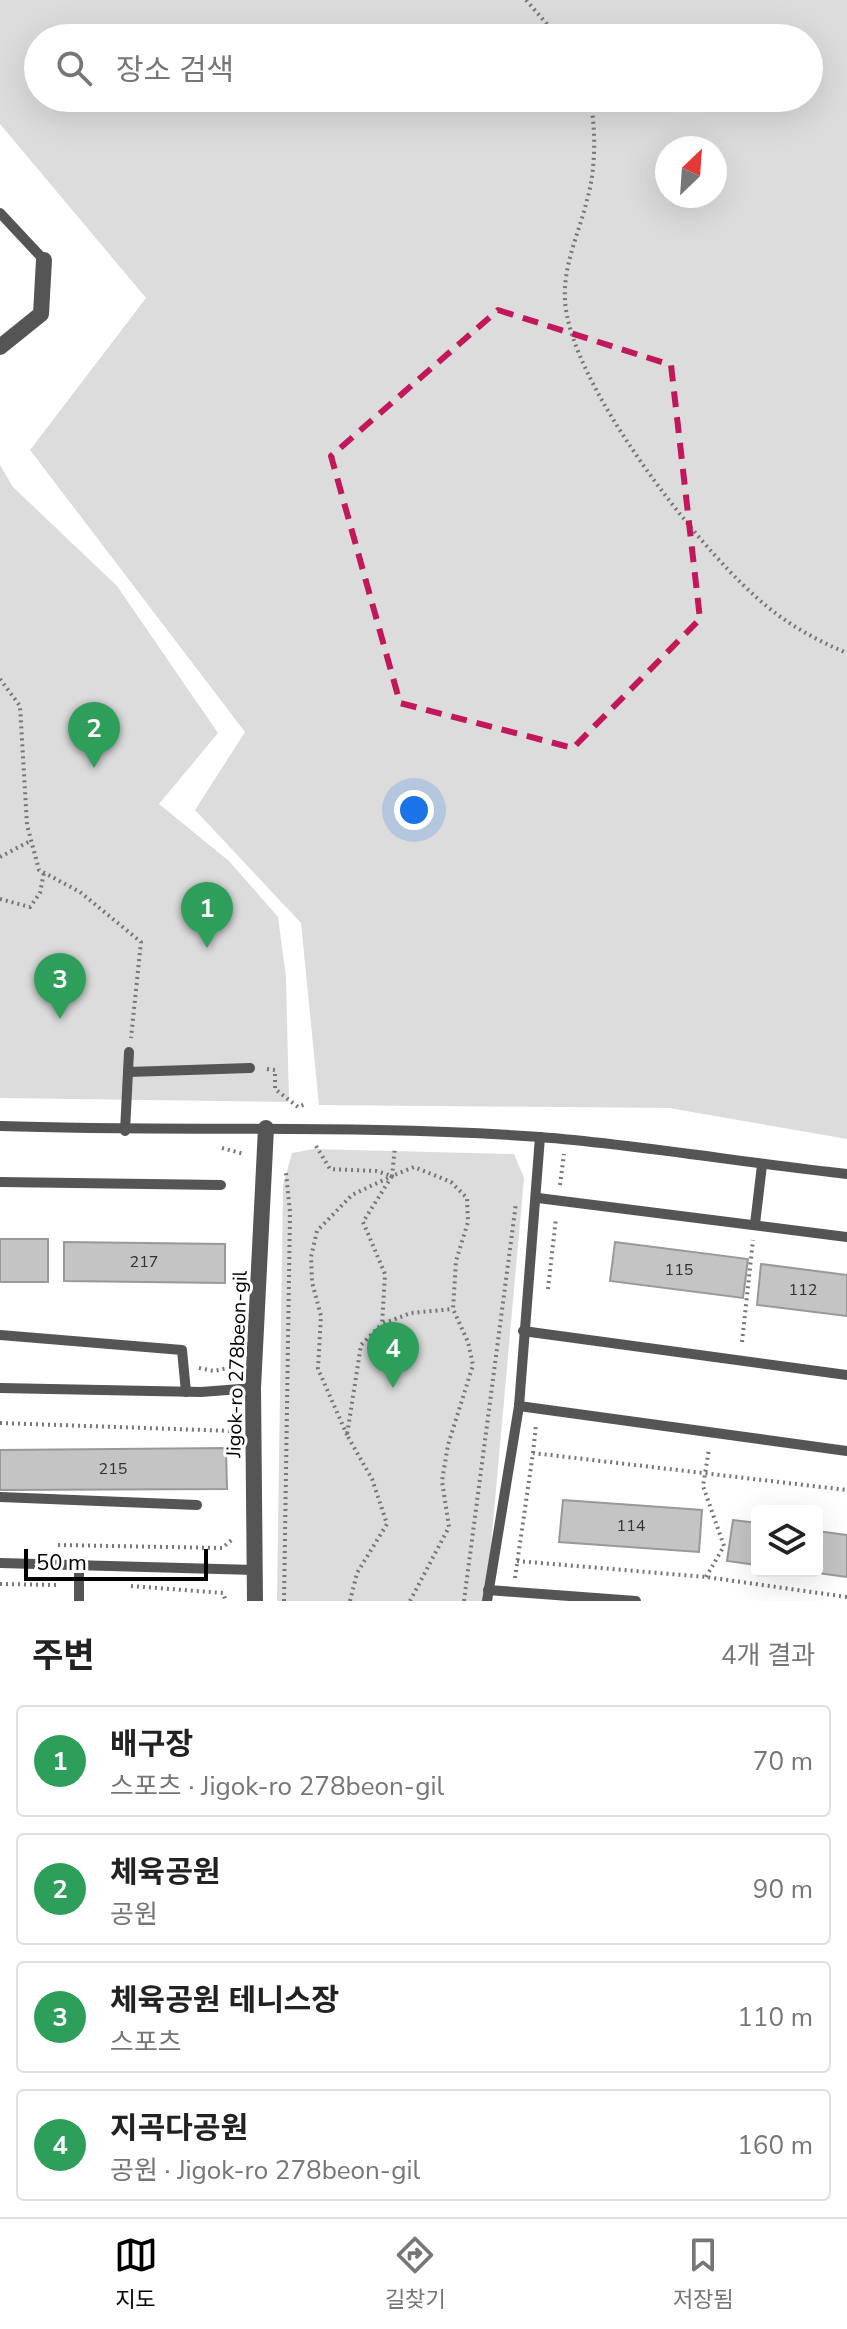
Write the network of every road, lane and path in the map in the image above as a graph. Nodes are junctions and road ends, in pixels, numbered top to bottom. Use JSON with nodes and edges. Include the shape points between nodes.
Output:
{"nodes":[{"id":1,"x":526,"y":0,"type":"edge"},
{"id":2,"x":547,"y":24,"type":"edge"},
{"id":3,"x":591,"y":112,"type":"edge"},
{"id":4,"x":0,"y":213,"type":"edge"},
{"id":5,"x":44,"y":260,"type":"joint"},
{"id":6,"x":0,"y":347,"type":"edge"},
{"id":7,"x":847,"y":653,"type":"edge"},
{"id":8,"x":0,"y":679,"type":"edge"},
{"id":9,"x":32,"y":840,"type":"junction"},
{"id":10,"x":0,"y":857,"type":"edge"},
{"id":11,"x":44,"y":872,"type":"junction"},
{"id":12,"x":0,"y":899,"type":"edge"},
{"id":13,"x":129,"y":1052,"type":"joint"},
{"id":14,"x":250,"y":1068,"type":"joint"},
{"id":15,"x":128,"y":1072,"type":"junction"},
{"id":16,"x":306,"y":1104,"type":"dead end"},
{"id":17,"x":0,"y":1126,"type":"edge"},
{"id":18,"x":266,"y":1128,"type":"junction"},
{"id":19,"x":125,"y":1131,"type":"junction"},
{"id":20,"x":540,"y":1137,"type":"junction"},
{"id":21,"x":307,"y":1144,"type":"dead end"},
{"id":22,"x":314,"y":1144,"type":"junction"},
{"id":23,"x":328,"y":1144,"type":"dead end"},
{"id":24,"x":381,"y":1145,"type":"dead end"},
{"id":25,"x":395,"y":1145,"type":"junction"},
{"id":26,"x":410,"y":1145,"type":"dead end"},
{"id":27,"x":762,"y":1165,"type":"junction"},
{"id":28,"x":286,"y":1172,"type":"dead end"},
{"id":29,"x":847,"y":1174,"type":"edge"},
{"id":30,"x":392,"y":1176,"type":"junction"},
{"id":31,"x":0,"y":1182,"type":"edge"},
{"id":32,"x":221,"y":1185,"type":"dead end"},
{"id":33,"x":518,"y":1191,"type":"dead end"},
{"id":34,"x":538,"y":1198,"type":"junction"},
{"id":35,"x":755,"y":1224,"type":"junction"},
{"id":36,"x":847,"y":1237,"type":"edge"},
{"id":37,"x":453,"y":1309,"type":"junction"},
{"id":38,"x":382,"y":1324,"type":"junction"},
{"id":39,"x":523,"y":1331,"type":"junction"},
{"id":40,"x":0,"y":1335,"type":"edge"},
{"id":41,"x":740,"y":1361,"type":"junction"},
{"id":42,"x":197,"y":1367,"type":"dead end"},
{"id":43,"x":231,"y":1369,"type":"dead end"},
{"id":44,"x":847,"y":1375,"type":"edge"},
{"id":45,"x":0,"y":1388,"type":"edge"},
{"id":46,"x":253,"y":1388,"type":"junction"},
{"id":47,"x":186,"y":1392,"type":"junction"},
{"id":48,"x":519,"y":1406,"type":"junction"},
{"id":49,"x":0,"y":1423,"type":"edge"},
{"id":50,"x":235,"y":1431,"type":"dead end"},
{"id":51,"x":712,"y":1433,"type":"junction"},
{"id":52,"x":347,"y":1435,"type":"junction"},
{"id":53,"x":847,"y":1451,"type":"edge"},
{"id":54,"x":705,"y":1473,"type":"junction"},
{"id":55,"x":847,"y":1490,"type":"edge"},
{"id":56,"x":0,"y":1497,"type":"edge"},
{"id":57,"x":197,"y":1505,"type":"dead end"},
{"id":58,"x":48,"y":1545,"type":"dead end"},
{"id":59,"x":222,"y":1548,"type":"dead end"},
{"id":60,"x":0,"y":1563,"type":"edge"},
{"id":61,"x":79,"y":1567,"type":"junction"},
{"id":62,"x":255,"y":1570,"type":"junction"},
{"id":63,"x":706,"y":1577,"type":"junction"},
{"id":64,"x":0,"y":1584,"type":"edge"},
{"id":65,"x":56,"y":1585,"type":"dead end"},
{"id":66,"x":120,"y":1586,"type":"dead end"},
{"id":67,"x":487,"y":1596,"type":"edge"},
{"id":68,"x":847,"y":1597,"type":"edge"},
{"id":69,"x":79,"y":1601,"type":"edge"},
{"id":70,"x":226,"y":1601,"type":"edge"},
{"id":71,"x":255,"y":1601,"type":"edge"},
{"id":72,"x":284,"y":1601,"type":"edge"},
{"id":73,"x":350,"y":1601,"type":"edge"},
{"id":74,"x":410,"y":1601,"type":"edge"},
{"id":75,"x":464,"y":1601,"type":"edge"},
{"id":76,"x":636,"y":1601,"type":"edge"}],
"edges":[{"from":1,"to":2,"type":"path"},
{"from":3,"to":7,"type":"path","via":[[591,186],[565,280],[566,314],[579,359],[641,460],[741,583],[783,620]]},
{"from":4,"to":5,"type":"lane"},
{"from":5,"to":6,"type":"street","via":[[41,314]]},
{"from":8,"to":9,"type":"path","via":[[20,706]]},
{"from":9,"to":10,"type":"path"},
{"from":9,"to":11,"type":"path"},
{"from":11,"to":12,"type":"path","via":[[40,893],[30,907]]},
{"from":11,"to":13,"type":"path","via":[[80,892],[141,942]]},
{"from":13,"to":15,"type":"lane"},
{"from":14,"to":15,"type":"lane"},
{"from":14,"to":16,"type":"path","via":[[275,1070],[275,1089],[298,1107]]},
{"from":15,"to":19,"type":"lane"},
{"from":17,"to":19,"type":"lane"},
{"from":18,"to":19,"type":"lane"},
{"from":18,"to":20,"type":"lane"},
{"from":18,"to":46,"type":"street","name":"Jigok-ro 278beon-gil"},
{"from":20,"to":27,"type":"lane"},
{"from":20,"to":34,"type":"lane"},
{"from":21,"to":22,"type":"path"},
{"from":22,"to":23,"type":"path"},
{"from":22,"to":30,"type":"path","via":[[330,1169]]},
{"from":24,"to":25,"type":"path"},
{"from":25,"to":26,"type":"path"},
{"from":25,"to":30,"type":"path"},
{"from":27,"to":29,"type":"lane"},
{"from":27,"to":35,"type":"lane"},
{"from":28,"to":72,"type":"path","via":[[290,1212]]},
{"from":30,"to":37,"type":"path","via":[[414,1167],[430,1171],[467,1198]]},
{"from":30,"to":38,"type":"path","via":[[363,1222],[385,1274]]},
{"from":30,"to":52,"type":"path","via":[[352,1195],[317,1231],[311,1257],[321,1316],[318,1369]]},
{"from":31,"to":32,"type":"lane"},
{"from":33,"to":75,"type":"path"},
{"from":34,"to":35,"type":"lane"},
{"from":34,"to":39,"type":"lane"},
{"from":35,"to":36,"type":"lane"},
{"from":35,"to":41,"type":"path"},
{"from":37,"to":38,"type":"path","via":[[411,1313]]},
{"from":37,"to":74,"type":"path","via":[[473,1365],[442,1481],[449,1527]]},
{"from":38,"to":52,"type":"path","via":[[361,1345]]},
{"from":39,"to":41,"type":"lane"},
{"from":39,"to":48,"type":"lane"},
{"from":40,"to":47,"type":"lane","via":[[182,1350]]},
{"from":41,"to":44,"type":"lane"},
{"from":42,"to":43,"type":"path"},
{"from":45,"to":47,"type":"lane"},
{"from":46,"to":47,"type":"lane"},
{"from":46,"to":62,"type":"street","name":"Jigok-ro 278beon-gil"},
{"from":48,"to":51,"type":"lane"},
{"from":48,"to":67,"type":"lane"},
{"from":49,"to":50,"type":"path"},
{"from":51,"to":53,"type":"lane"},
{"from":51,"to":54,"type":"path"},
{"from":52,"to":73,"type":"path","via":[[372,1479],[387,1524],[357,1573]]},
{"from":54,"to":55,"type":"path"},
{"from":54,"to":63,"type":"path","via":[[703,1486],[724,1546]]},
{"from":54,"to":63,"type":"path","via":[[533,1453],[517,1561]]},
{"from":56,"to":57,"type":"lane"},
{"from":58,"to":59,"type":"path"},
{"from":60,"to":61,"type":"lane"},
{"from":61,"to":62,"type":"lane"},
{"from":61,"to":69,"type":"lane"},
{"from":62,"to":71,"type":"street","name":"Jigok-ro 278beon-gil"},
{"from":63,"to":68,"type":"path"},
{"from":64,"to":65,"type":"path"},
{"from":66,"to":70,"type":"path","via":[[223,1593]]},
{"from":67,"to":76,"type":"lane"}]}
